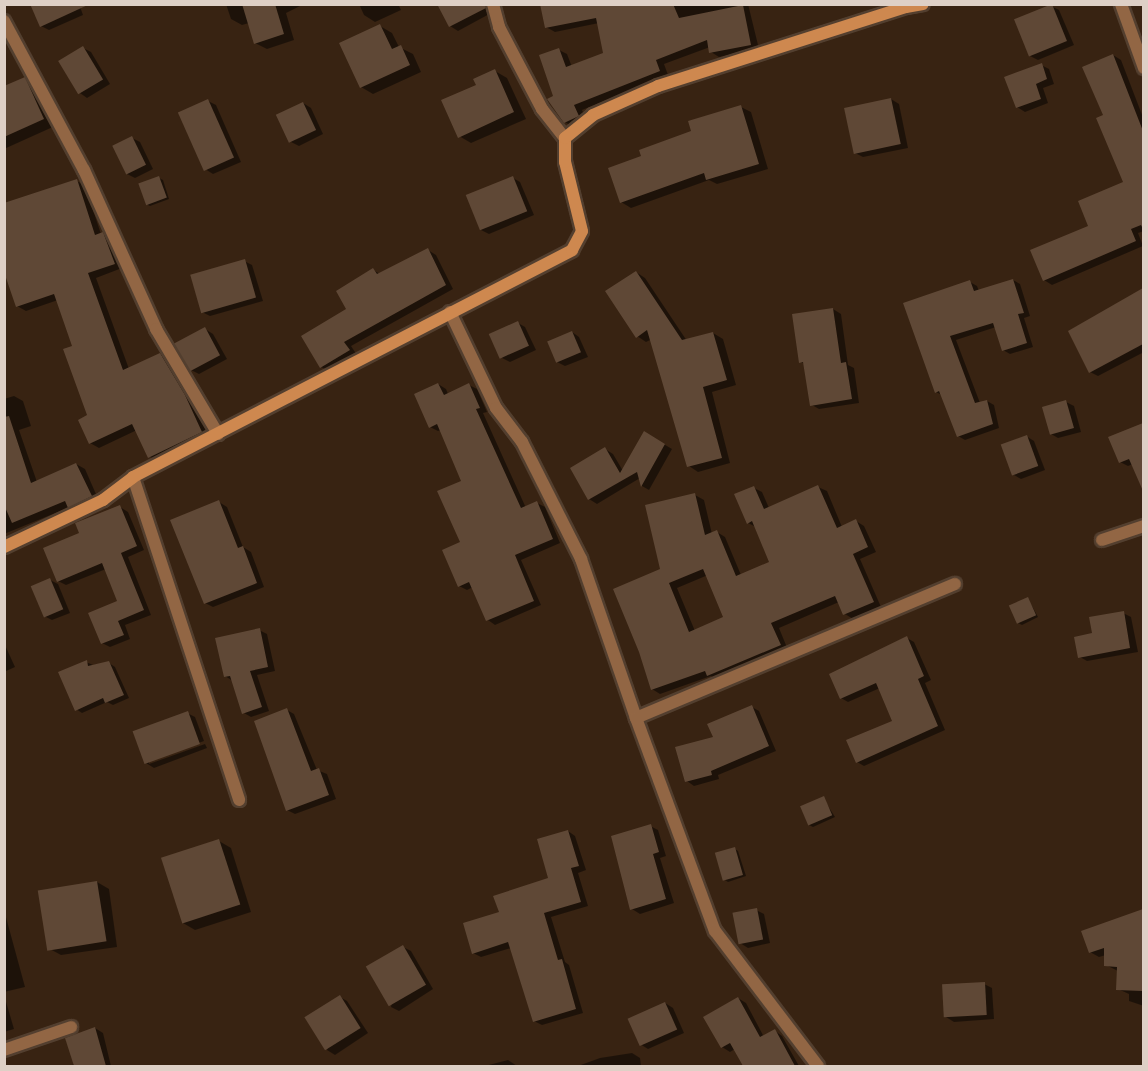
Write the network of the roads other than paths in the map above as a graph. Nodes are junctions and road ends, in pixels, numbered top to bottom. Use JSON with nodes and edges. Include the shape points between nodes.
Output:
{"nodes":[{"id":1,"x":493,"y":4,"type":"edge"},
{"id":2,"x":923,"y":4,"type":"edge"},
{"id":3,"x":1121,"y":4,"type":"edge"},
{"id":4,"x":4,"y":21,"type":"edge"},
{"id":5,"x":1143,"y":68,"type":"edge"},
{"id":6,"x":565,"y":138,"type":"junction"},
{"id":7,"x":450,"y":312,"type":"junction"},
{"id":8,"x":218,"y":434,"type":"junction"},
{"id":9,"x":132,"y":477,"type":"junction"},
{"id":10,"x":1143,"y":526,"type":"edge"},
{"id":11,"x":1102,"y":540,"type":"dead end"},
{"id":12,"x":4,"y":547,"type":"edge"},
{"id":13,"x":955,"y":584,"type":"dead end"},
{"id":14,"x":636,"y":718,"type":"junction"},
{"id":15,"x":239,"y":800,"type":"dead end"},
{"id":16,"x":71,"y":1027,"type":"dead end"},
{"id":17,"x":4,"y":1050,"type":"edge"},
{"id":18,"x":818,"y":1066,"type":"edge"}],
"edges":[{"from":1,"to":6,"type":"street","via":[[499,27],[542,109]]},
{"from":2,"to":6,"type":"main road","via":[[906,6],[658,86],[593,115]]},
{"from":3,"to":5,"type":"street"},
{"from":4,"to":8,"type":"street","via":[[84,170],[156,329]]},
{"from":6,"to":7,"type":"main road","via":[[565,162],[582,231],[572,250]]},
{"from":7,"to":8,"type":"main road"},
{"from":7,"to":14,"type":"street","via":[[496,408],[522,442],[581,559]]},
{"from":8,"to":9,"type":"main road"},
{"from":9,"to":12,"type":"main road","via":[[103,500]]},
{"from":9,"to":15,"type":"street"},
{"from":10,"to":11,"type":"street"},
{"from":13,"to":14,"type":"street"},
{"from":14,"to":18,"type":"street","via":[[715,931]]},
{"from":16,"to":17,"type":"street"}]}
